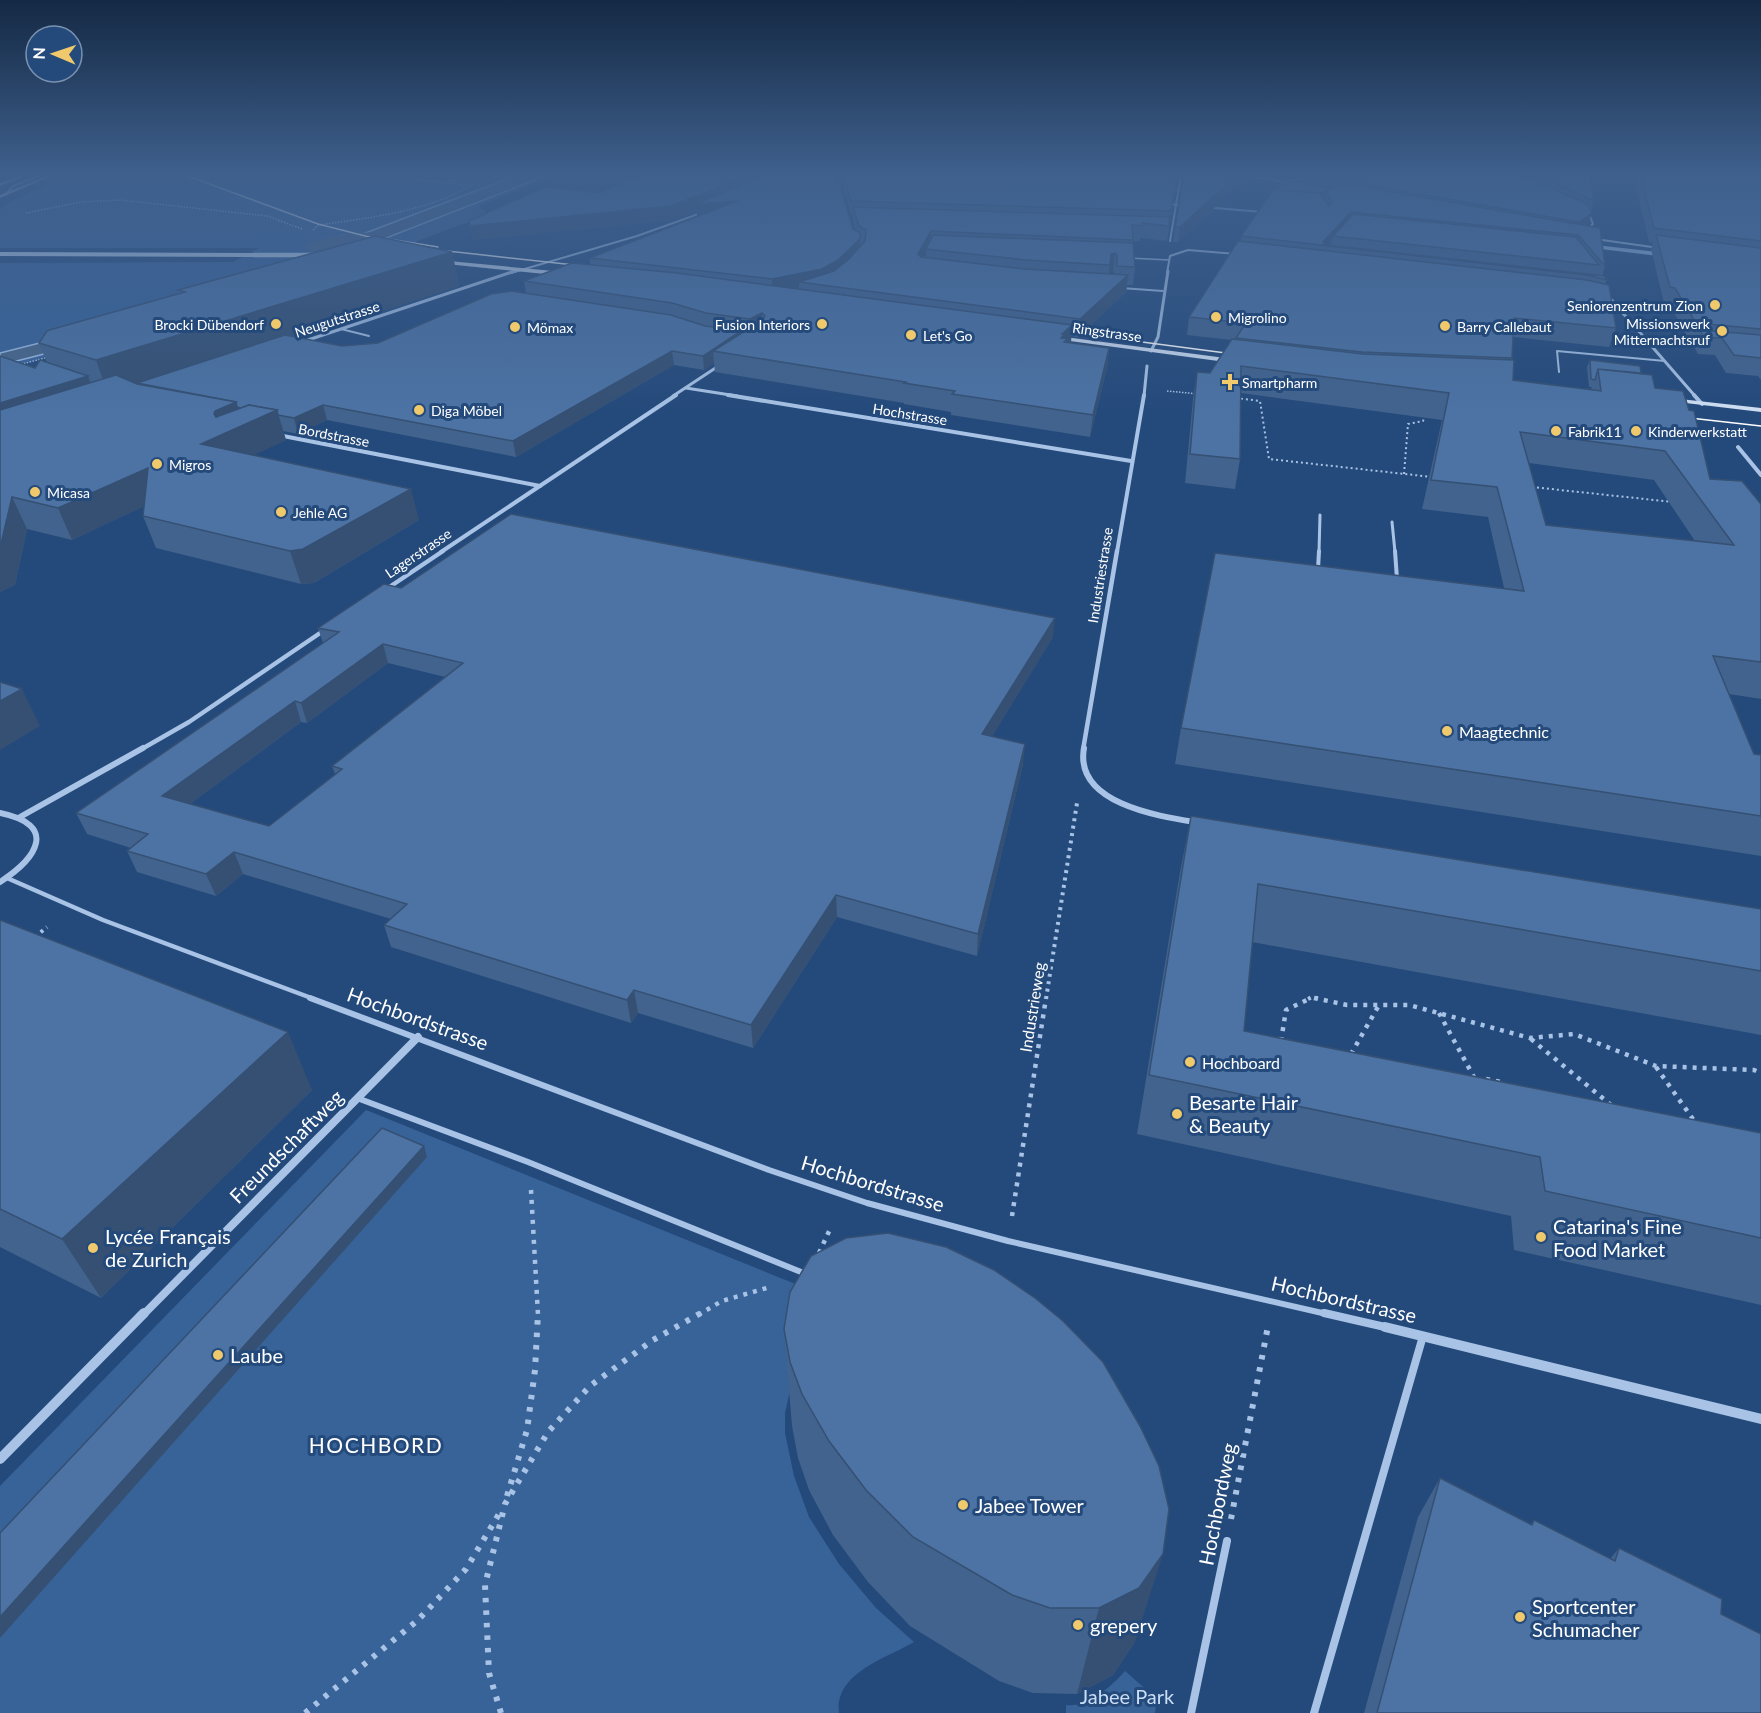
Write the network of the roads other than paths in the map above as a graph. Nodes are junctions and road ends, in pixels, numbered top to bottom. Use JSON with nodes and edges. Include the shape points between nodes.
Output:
{"nodes":[{"id":1,"x":572,"y":255,"type":"edge"},
{"id":2,"x":1172,"y":255,"type":"edge"},
{"id":3,"x":0,"y":256,"type":"edge"},
{"id":4,"x":324,"y":256,"type":"edge"},
{"id":5,"x":1124,"y":258,"type":"edge"},
{"id":6,"x":1169,"y":260,"type":"junction"},
{"id":7,"x":429,"y":261,"type":"edge"},
{"id":8,"x":523,"y":269,"type":"junction"},
{"id":9,"x":575,"y":275,"type":"edge"},
{"id":10,"x":1111,"y":287,"type":"edge"},
{"id":11,"x":1163,"y":291,"type":"junction"},
{"id":12,"x":1606,"y":294,"type":"edge"},
{"id":13,"x":1602,"y":298,"type":"edge"},
{"id":14,"x":1611,"y":301,"type":"junction"},
{"id":15,"x":341,"y":329,"type":"junction"},
{"id":16,"x":369,"y":336,"type":"dead end"},
{"id":17,"x":1051,"y":337,"type":"edge"},
{"id":18,"x":307,"y":340,"type":"junction"},
{"id":19,"x":1647,"y":340,"type":"junction"},
{"id":20,"x":298,"y":343,"type":"edge"},
{"id":21,"x":318,"y":343,"type":"edge"},
{"id":22,"x":1707,"y":345,"type":"edge"},
{"id":23,"x":1151,"y":351,"type":"junction"},
{"id":24,"x":1665,"y":361,"type":"junction"},
{"id":25,"x":724,"y":362,"type":"edge"},
{"id":26,"x":1240,"y":362,"type":"edge"},
{"id":27,"x":1147,"y":366,"type":"dead end"},
{"id":28,"x":1559,"y":372,"type":"dead end"},
{"id":29,"x":686,"y":388,"type":"junction"},
{"id":30,"x":1667,"y":400,"type":"edge"},
{"id":31,"x":1702,"y":404,"type":"junction"},
{"id":32,"x":1761,"y":410,"type":"edge"},
{"id":33,"x":269,"y":433,"type":"edge"},
{"id":34,"x":1738,"y":447,"type":"dead end"},
{"id":35,"x":1131,"y":461,"type":"junction"},
{"id":36,"x":1761,"y":475,"type":"edge"},
{"id":37,"x":540,"y":486,"type":"junction"},
{"id":38,"x":1320,"y":515,"type":"dead end"},
{"id":39,"x":1392,"y":522,"type":"dead end"},
{"id":40,"x":1318,"y":570,"type":"edge"},
{"id":41,"x":1397,"y":579,"type":"edge"},
{"id":42,"x":376,"y":596,"type":"edge"},
{"id":43,"x":327,"y":629,"type":"edge"},
{"id":44,"x":0,"y":813,"type":"edge"},
{"id":45,"x":20,"y":817,"type":"junction"},
{"id":46,"x":1202,"y":824,"type":"edge"},
{"id":47,"x":7,"y":878,"type":"junction"},
{"id":48,"x":0,"y":882,"type":"edge"},
{"id":49,"x":418,"y":1037,"type":"junction"},
{"id":50,"x":357,"y":1098,"type":"junction"},
{"id":51,"x":809,"y":1275,"type":"edge"},
{"id":52,"x":1385,"y":1327,"type":"joint"},
{"id":53,"x":1423,"y":1336,"type":"junction"},
{"id":54,"x":1761,"y":1419,"type":"edge"},
{"id":55,"x":0,"y":1459,"type":"edge"},
{"id":56,"x":1227,"y":1541,"type":"road end"},
{"id":57,"x":1191,"y":1713,"type":"edge"},
{"id":58,"x":1314,"y":1713,"type":"edge"}],
"edges":[{"from":1,"to":8,"type":"street","name":"Neugutstrasse"},
{"from":2,"to":6,"type":"street"},
{"from":3,"to":4,"type":"main road","bridge":true},
{"from":5,"to":6,"type":"lane"},
{"from":6,"to":11,"type":"street"},
{"from":7,"to":8,"type":"main road"},
{"from":8,"to":9,"type":"main road"},
{"from":8,"to":15,"type":"street","name":"Neugutstrasse"},
{"from":10,"to":11,"type":"lane"},
{"from":11,"to":23,"type":"street","via":[[1158,337]]},
{"from":12,"to":14,"type":"street"},
{"from":13,"to":14,"type":"street"},
{"from":14,"to":19,"type":"street"},
{"from":15,"to":16,"type":"lane"},
{"from":15,"to":18,"type":"street","name":"Neugutstrasse"},
{"from":17,"to":23,"type":"main road","name":"Ringstrasse"},
{"from":18,"to":20,"type":"street","name":"Neugutstrasse"},
{"from":18,"to":21,"type":"lane"},
{"from":19,"to":22,"type":"lane"},
{"from":19,"to":24,"type":"street"},
{"from":23,"to":26,"type":"main road","name":"Ringstrasse"},
{"from":24,"to":28,"type":"lane","via":[[1557,351]]},
{"from":24,"to":31,"type":"street"},
{"from":25,"to":29,"type":"street","name":"Lagerstrasse"},
{"from":27,"to":35,"type":"street","name":"Industriestrasse"},
{"from":29,"to":35,"type":"street","name":"Hochstrasse"},
{"from":29,"to":37,"type":"street","name":"Lagerstrasse"},
{"from":30,"to":31,"type":"main road"},
{"from":31,"to":32,"type":"main road"},
{"from":33,"to":37,"type":"street","name":"Bordstrasse"},
{"from":34,"to":36,"type":"street"},
{"from":35,"to":46,"type":"street","name":"Industriestrasse","via":[[1082,757],[1087,777],[1104,794],[1137,809]]},
{"from":37,"to":42,"type":"street","name":"Lagerstrasse"},
{"from":38,"to":40,"type":"lane"},
{"from":39,"to":41,"type":"lane"},
{"from":43,"to":45,"type":"street","via":[[189,722]]},
{"from":44,"to":45,"type":"street"},
{"from":45,"to":47,"type":"street","via":[[31,823],[38,842],[23,866]]},
{"from":47,"to":48,"type":"street"},
{"from":47,"to":49,"type":"lane","name":"Hochbordstrasse","via":[[72,909]]},
{"from":49,"to":50,"type":"street","name":"Freundschaftweg"},
{"from":49,"to":52,"type":"lane","name":"Hochbordstrasse","via":[[769,1170],[867,1203],[1008,1241]]},
{"from":50,"to":51,"type":"lane"},
{"from":50,"to":55,"type":"street","name":"Freundschaftweg"},
{"from":52,"to":53,"type":"street","name":"Hochbordstrasse"},
{"from":53,"to":54,"type":"street","name":"Hochbordstrasse"},
{"from":53,"to":58,"type":"lane"},
{"from":56,"to":57,"type":"lane","name":"Hochbordweg"}]}
